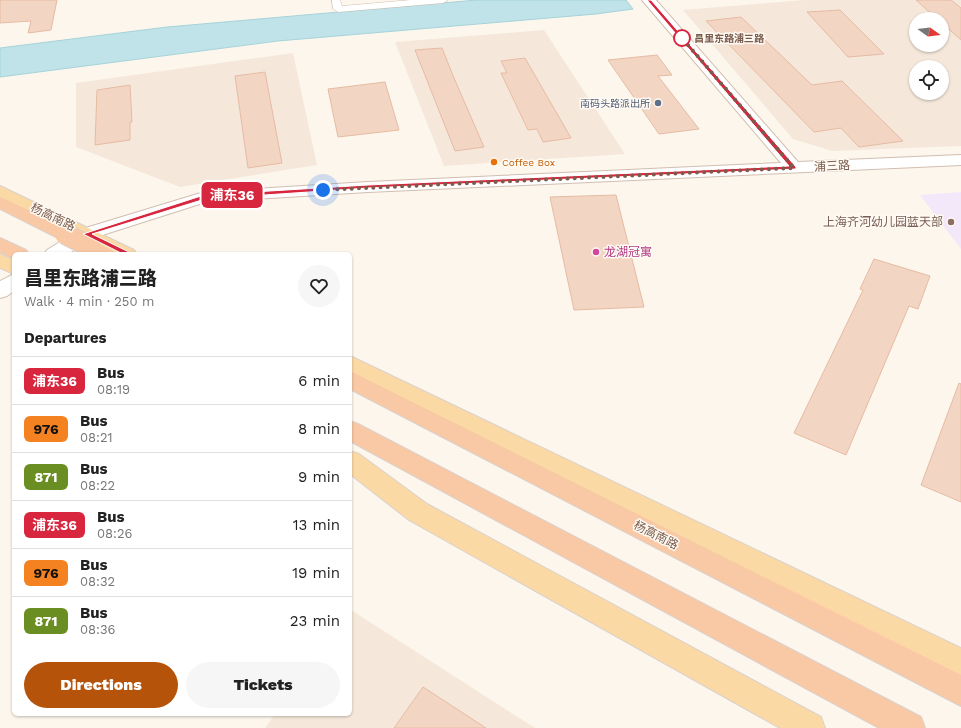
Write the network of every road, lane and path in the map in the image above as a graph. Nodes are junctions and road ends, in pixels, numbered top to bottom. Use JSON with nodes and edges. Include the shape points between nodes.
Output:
{"nodes":[{"id":1,"x":336,"y":0,"type":"edge"},
{"id":2,"x":442,"y":0,"type":"edge"},
{"id":3,"x":649,"y":0,"type":"edge"},
{"id":4,"x":961,"y":160,"type":"edge"},
{"id":5,"x":794,"y":168,"type":"junction"},
{"id":6,"x":0,"y":192,"type":"edge"},
{"id":7,"x":0,"y":202,"type":"edge"},
{"id":8,"x":86,"y":234,"type":"junction"},
{"id":9,"x":0,"y":244,"type":"edge"},
{"id":10,"x":15,"y":252,"type":"edge"},
{"id":11,"x":57,"y":252,"type":"edge"},
{"id":12,"x":101,"y":252,"type":"edge"},
{"id":13,"x":123,"y":252,"type":"edge"},
{"id":14,"x":0,"y":260,"type":"edge"},
{"id":15,"x":12,"y":267,"type":"edge"},
{"id":16,"x":12,"y":282,"type":"edge"},
{"id":17,"x":0,"y":291,"type":"edge"},
{"id":18,"x":352,"y":365,"type":"edge"},
{"id":19,"x":352,"y":380,"type":"edge"},
{"id":20,"x":352,"y":431,"type":"edge"},
{"id":21,"x":352,"y":462,"type":"edge"},
{"id":22,"x":961,"y":663,"type":"edge"},
{"id":23,"x":961,"y":691,"type":"edge"},
{"id":24,"x":810,"y":728,"type":"edge"},
{"id":25,"x":910,"y":728,"type":"edge"}],
"edges":[{"from":1,"to":2,"type":"lane","via":[[338,9]]},
{"from":3,"to":5,"type":"street"},
{"from":4,"to":5,"type":"street","name":"浦三路"},
{"from":5,"to":8,"type":"street","name":"浦三路","via":[[376,186],[204,197]]},
{"from":6,"to":8,"type":"main road","name":"杨高南路"},
{"from":7,"to":12,"type":"highway","name":"杨高南路","bridge":true},
{"from":8,"to":11,"type":"street","name":"浦三路"},
{"from":8,"to":13,"type":"main road","name":"杨高南路"},
{"from":9,"to":10,"type":"highway"},
{"from":14,"to":15,"type":"main road"},
{"from":16,"to":17,"type":"street"},
{"from":18,"to":22,"type":"main road","name":"杨高南路"},
{"from":19,"to":23,"type":"highway","name":"杨高南路"},
{"from":20,"to":25,"type":"highway"},
{"from":21,"to":24,"type":"main road","via":[[418,512]]}]}
